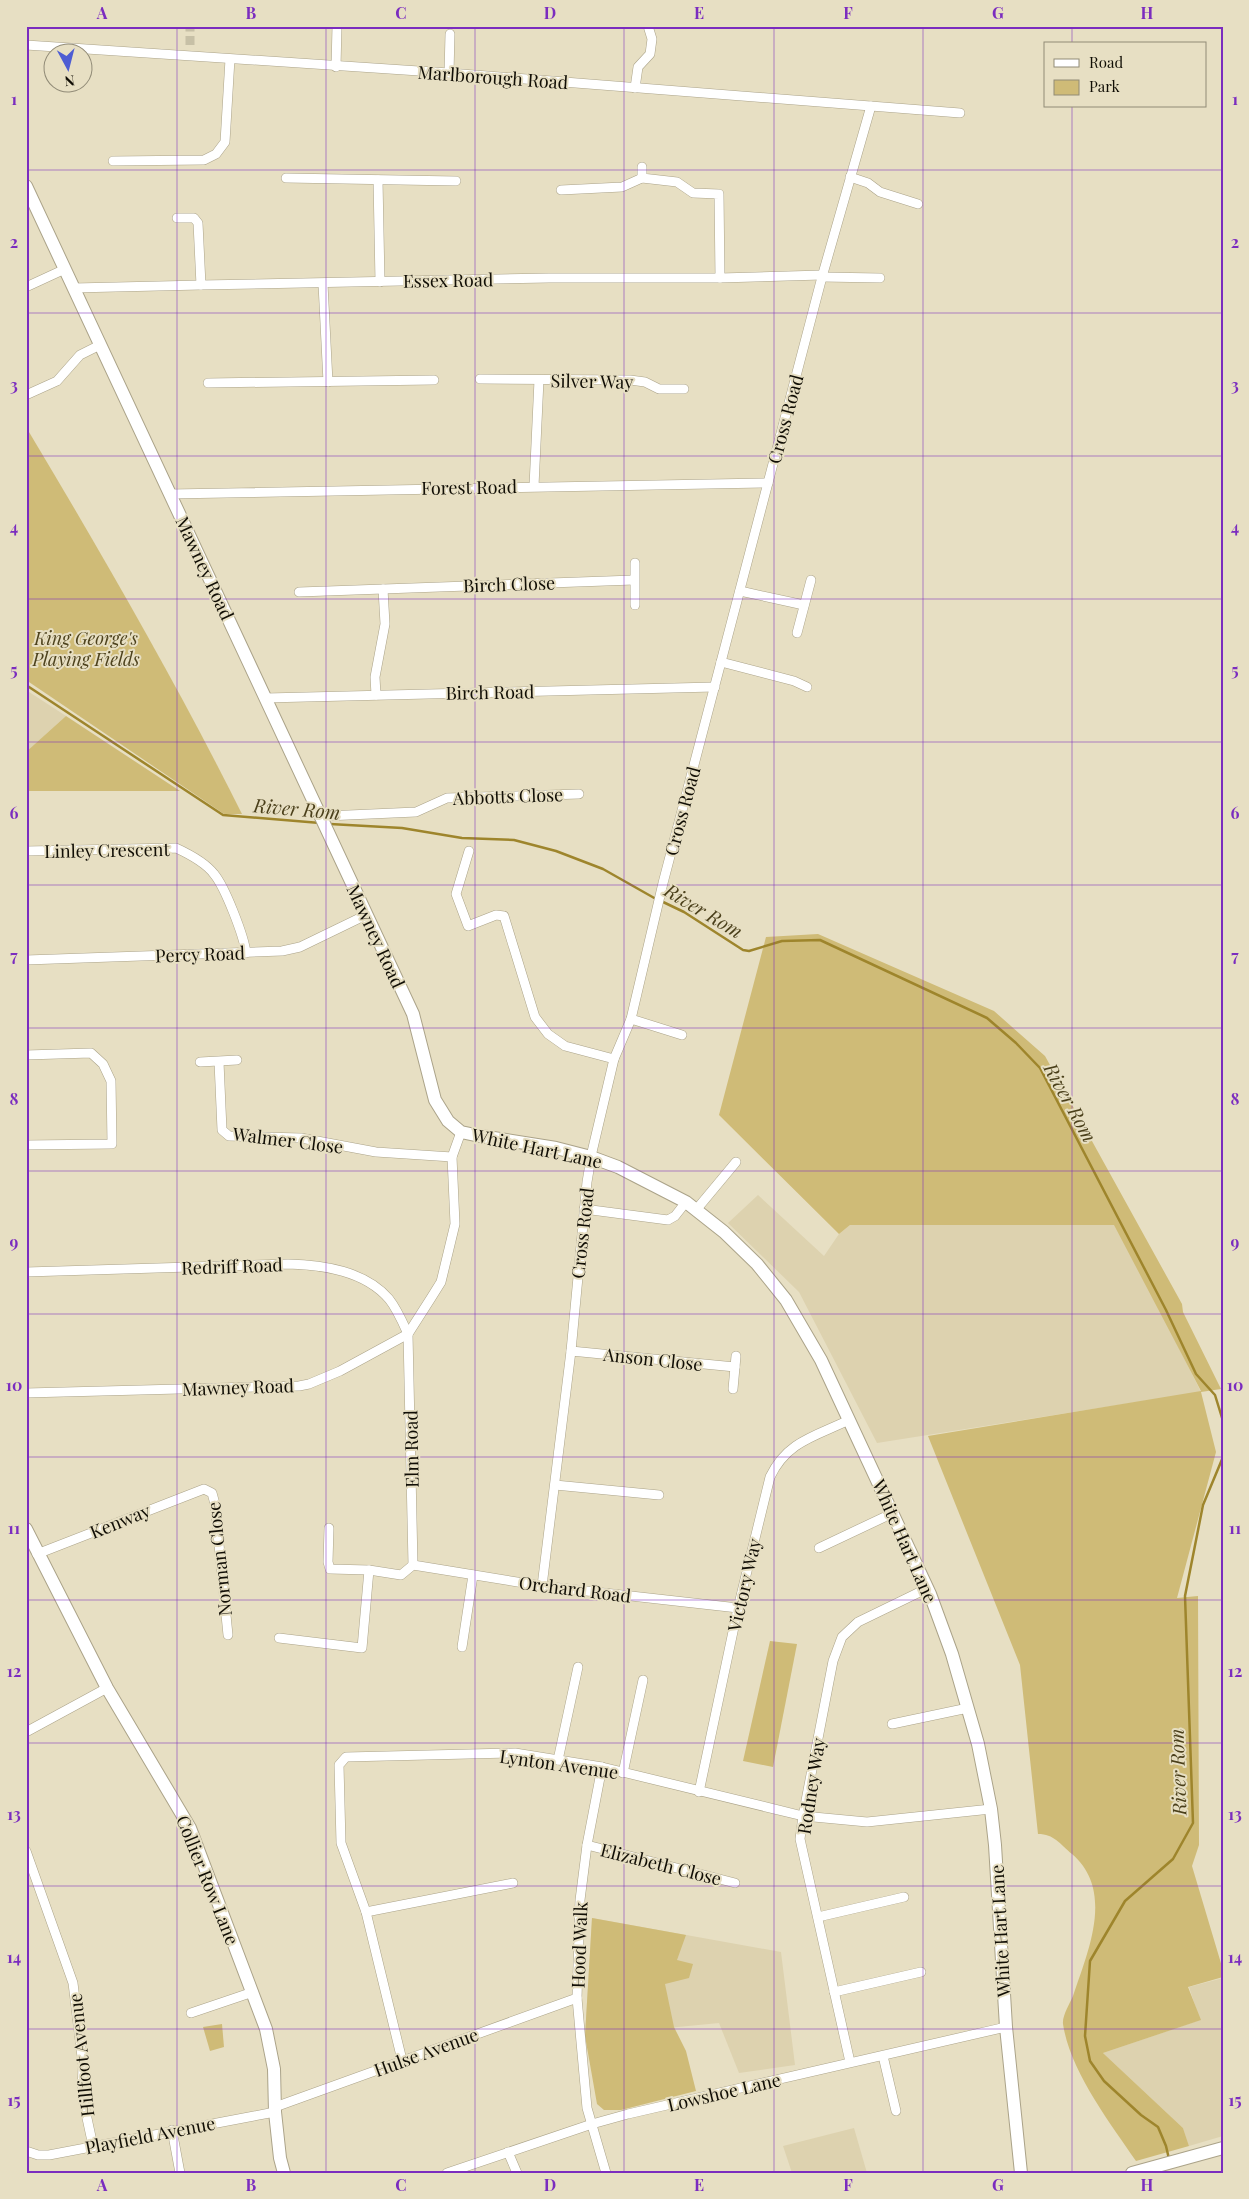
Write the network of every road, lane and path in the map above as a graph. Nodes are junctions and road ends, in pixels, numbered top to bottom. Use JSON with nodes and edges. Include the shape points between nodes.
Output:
{"nodes":[{"id":1,"x":337,"y":26,"type":"edge"},
{"id":2,"x":648,"y":26,"type":"edge"},
{"id":3,"x":450,"y":34,"type":"dead end"},
{"id":4,"x":26,"y":44,"type":"edge"},
{"id":5,"x":190,"y":45,"type":"tunnel mouth"},
{"id":6,"x":189,"y":56,"type":"junction"},
{"id":7,"x":230,"y":59,"type":"junction"},
{"id":8,"x":336,"y":66,"type":"junction"},
{"id":9,"x":449,"y":74,"type":"junction"},
{"id":10,"x":635,"y":88,"type":"junction"},
{"id":11,"x":871,"y":106,"type":"junction"},
{"id":12,"x":960,"y":113,"type":"dead end"},
{"id":13,"x":113,"y":161,"type":"dead end"},
{"id":14,"x":642,"y":167,"type":"dead end"},
{"id":15,"x":850,"y":177,"type":"junction"},
{"id":16,"x":286,"y":178,"type":"dead end"},
{"id":17,"x":642,"y":178,"type":"junction"},
{"id":18,"x":378,"y":180,"type":"junction"},
{"id":19,"x":456,"y":181,"type":"dead end"},
{"id":20,"x":26,"y":186,"type":"edge"},
{"id":21,"x":561,"y":190,"type":"dead end"},
{"id":22,"x":918,"y":204,"type":"dead end"},
{"id":23,"x":177,"y":218,"type":"dead end"},
{"id":24,"x":65,"y":269,"type":"junction"},
{"id":25,"x":822,"y":276,"type":"junction"},
{"id":26,"x":720,"y":278,"type":"junction"},
{"id":27,"x":880,"y":278,"type":"dead end"},
{"id":28,"x":380,"y":282,"type":"junction"},
{"id":29,"x":201,"y":284,"type":"junction"},
{"id":30,"x":322,"y":284,"type":"junction"},
{"id":31,"x":26,"y":287,"type":"edge"},
{"id":32,"x":74,"y":288,"type":"junction"},
{"id":33,"x":100,"y":345,"type":"junction"},
{"id":34,"x":480,"y":379,"type":"dead end"},
{"id":35,"x":434,"y":380,"type":"dead end"},
{"id":36,"x":539,"y":380,"type":"junction"},
{"id":37,"x":328,"y":382,"type":"junction"},
{"id":38,"x":208,"y":383,"type":"dead end"},
{"id":39,"x":684,"y":389,"type":"dead end"},
{"id":40,"x":26,"y":394,"type":"edge"},
{"id":41,"x":768,"y":483,"type":"junction"},
{"id":42,"x":534,"y":486,"type":"junction"},
{"id":43,"x":170,"y":494,"type":"junction"},
{"id":44,"x":634,"y":563,"type":"dead end"},
{"id":45,"x":634,"y":580,"type":"junction"},
{"id":46,"x":810,"y":580,"type":"dead end"},
{"id":47,"x":384,"y":589,"type":"junction"},
{"id":48,"x":740,"y":591,"type":"junction"},
{"id":49,"x":299,"y":592,"type":"dead end"},
{"id":50,"x":635,"y":605,"type":"dead end"},
{"id":51,"x":804,"y":605,"type":"junction"},
{"id":52,"x":796,"y":633,"type":"dead end"},
{"id":53,"x":721,"y":662,"type":"junction"},
{"id":54,"x":715,"y":687,"type":"junction"},
{"id":55,"x":807,"y":687,"type":"dead end"},
{"id":56,"x":376,"y":695,"type":"junction"},
{"id":57,"x":266,"y":698,"type":"junction"},
{"id":58,"x":579,"y":794,"type":"dead end"},
{"id":59,"x":324,"y":823,"type":"junction"},
{"id":60,"x":26,"y":851,"type":"edge"},
{"id":61,"x":469,"y":851,"type":"dead end"},
{"id":62,"x":366,"y":915,"type":"junction"},
{"id":63,"x":246,"y":953,"type":"junction"},
{"id":64,"x":26,"y":960,"type":"edge"},
{"id":65,"x":630,"y":1019,"type":"junction"},
{"id":66,"x":682,"y":1034,"type":"dead end"},
{"id":67,"x":26,"y":1055,"type":"edge"},
{"id":68,"x":237,"y":1060,"type":"dead end"},
{"id":69,"x":614,"y":1060,"type":"junction"},
{"id":70,"x":200,"y":1062,"type":"dead end"},
{"id":71,"x":219,"y":1062,"type":"junction"},
{"id":72,"x":461,"y":1132,"type":"junction"},
{"id":73,"x":26,"y":1145,"type":"edge"},
{"id":74,"x":452,"y":1157,"type":"junction"},
{"id":75,"x":591,"y":1157,"type":"junction"},
{"id":76,"x":736,"y":1162,"type":"dead end"},
{"id":77,"x":691,"y":1206,"type":"junction"},
{"id":78,"x":584,"y":1209,"type":"junction"},
{"id":79,"x":26,"y":1272,"type":"edge"},
{"id":80,"x":408,"y":1334,"type":"junction"},
{"id":81,"x":570,"y":1351,"type":"junction"},
{"id":82,"x":736,"y":1356,"type":"dead end"},
{"id":83,"x":735,"y":1367,"type":"junction"},
{"id":84,"x":733,"y":1389,"type":"dead end"},
{"id":85,"x":26,"y":1393,"type":"edge"},
{"id":86,"x":850,"y":1420,"type":"junction"},
{"id":87,"x":555,"y":1485,"type":"junction"},
{"id":88,"x":204,"y":1489,"type":"joint"},
{"id":89,"x":659,"y":1495,"type":"dead end"},
{"id":90,"x":893,"y":1513,"type":"junction"},
{"id":91,"x":329,"y":1528,"type":"dead end"},
{"id":92,"x":27,"y":1533,"type":"edge"},
{"id":93,"x":819,"y":1548,"type":"dead end"},
{"id":94,"x":37,"y":1554,"type":"junction"},
{"id":95,"x":413,"y":1565,"type":"junction"},
{"id":96,"x":369,"y":1570,"type":"junction"},
{"id":97,"x":473,"y":1575,"type":"junction"},
{"id":98,"x":542,"y":1586,"type":"junction"},
{"id":99,"x":928,"y":1588,"type":"junction"},
{"id":100,"x":738,"y":1608,"type":"junction"},
{"id":101,"x":228,"y":1635,"type":"dead end"},
{"id":102,"x":279,"y":1638,"type":"dead end"},
{"id":103,"x":462,"y":1647,"type":"dead end"},
{"id":104,"x":578,"y":1668,"type":"dead end"},
{"id":105,"x":643,"y":1680,"type":"dead end"},
{"id":106,"x":107,"y":1688,"type":"junction"},
{"id":107,"x":968,"y":1708,"type":"junction"},
{"id":108,"x":892,"y":1724,"type":"dead end"},
{"id":109,"x":26,"y":1732,"type":"edge"},
{"id":110,"x":558,"y":1760,"type":"junction"},
{"id":111,"x":602,"y":1767,"type":"junction"},
{"id":112,"x":623,"y":1773,"type":"junction"},
{"id":113,"x":699,"y":1792,"type":"junction"},
{"id":114,"x":991,"y":1809,"type":"junction"},
{"id":115,"x":803,"y":1816,"type":"junction"},
{"id":116,"x":587,"y":1844,"type":"junction"},
{"id":117,"x":26,"y":1852,"type":"edge"},
{"id":118,"x":513,"y":1883,"type":"dead end"},
{"id":119,"x":736,"y":1883,"type":"dead end"},
{"id":120,"x":904,"y":1897,"type":"dead end"},
{"id":121,"x":366,"y":1912,"type":"junction"},
{"id":122,"x":818,"y":1917,"type":"junction"},
{"id":123,"x":921,"y":1972,"type":"dead end"},
{"id":124,"x":253,"y":1992,"type":"junction"},
{"id":125,"x":834,"y":1992,"type":"junction"},
{"id":126,"x":577,"y":1998,"type":"junction"},
{"id":127,"x":191,"y":2013,"type":"dead end"},
{"id":128,"x":1006,"y":2027,"type":"junction"},
{"id":129,"x":883,"y":2056,"type":"junction"},
{"id":130,"x":402,"y":2060,"type":"junction"},
{"id":131,"x":850,"y":2062,"type":"junction"},
{"id":132,"x":275,"y":2110,"type":"junction"},
{"id":133,"x":896,"y":2111,"type":"dead end"},
{"id":134,"x":592,"y":2124,"type":"junction"},
{"id":135,"x":172,"y":2130,"type":"junction"},
{"id":136,"x":93,"y":2146,"type":"junction"},
{"id":137,"x":1223,"y":2148,"type":"edge"},
{"id":138,"x":26,"y":2151,"type":"edge"},
{"id":139,"x":508,"y":2152,"type":"junction"},
{"id":140,"x":180,"y":2173,"type":"edge"},
{"id":141,"x":284,"y":2173,"type":"edge"},
{"id":142,"x":447,"y":2173,"type":"edge"},
{"id":143,"x":517,"y":2173,"type":"edge"},
{"id":144,"x":606,"y":2173,"type":"edge"},
{"id":145,"x":1021,"y":2173,"type":"edge"},
{"id":146,"x":1132,"y":2173,"type":"edge"}],
"edges":[{"from":1,"to":8,"type":"street"},
{"from":2,"to":10,"type":"street","via":[[652,39],[650,54],[638,67]]},
{"from":3,"to":9,"type":"street"},
{"from":4,"to":6,"type":"street","name":"Marlborough Road"},
{"from":5,"to":6,"type":"street"},
{"from":6,"to":7,"type":"street","name":"Marlborough Road"},
{"from":7,"to":8,"type":"street","name":"Marlborough Road"},
{"from":7,"to":13,"type":"street","via":[[225,142],[216,154],[204,160]]},
{"from":8,"to":9,"type":"street","name":"Marlborough Road"},
{"from":9,"to":10,"type":"street","name":"Marlborough Road"},
{"from":10,"to":11,"type":"street","name":"Marlborough Road"},
{"from":11,"to":12,"type":"street","name":"Marlborough Road"},
{"from":11,"to":15,"type":"street","name":"Cross Road"},
{"from":14,"to":17,"type":"street"},
{"from":15,"to":22,"type":"street","via":[[868,183],[880,192]]},
{"from":15,"to":25,"type":"street","name":"Cross Road"},
{"from":16,"to":18,"type":"street"},
{"from":17,"to":21,"type":"street","via":[[622,187]]},
{"from":17,"to":26,"type":"street","via":[[677,182],[693,193],[719,194]]},
{"from":18,"to":19,"type":"street"},
{"from":18,"to":28,"type":"street"},
{"from":20,"to":24,"type":"street","name":"Mawney Road"},
{"from":23,"to":29,"type":"street","via":[[194,218],[198,223]]},
{"from":24,"to":31,"type":"street"},
{"from":24,"to":32,"type":"street","name":"Mawney Road"},
{"from":25,"to":26,"type":"street","name":"Essex Road"},
{"from":25,"to":27,"type":"street","name":"Essex Road"},
{"from":25,"to":41,"type":"street","name":"Cross Road"},
{"from":26,"to":28,"type":"street","name":"Essex Road"},
{"from":28,"to":30,"type":"street","name":"Essex Road"},
{"from":29,"to":30,"type":"street","name":"Essex Road"},
{"from":29,"to":32,"type":"street","name":"Essex Road"},
{"from":30,"to":37,"type":"street"},
{"from":32,"to":33,"type":"street","name":"Mawney Road"},
{"from":33,"to":40,"type":"street","via":[[80,355],[56,381]]},
{"from":33,"to":43,"type":"street","name":"Mawney Road"},
{"from":34,"to":36,"type":"street","name":"Silver Way"},
{"from":35,"to":37,"type":"street"},
{"from":36,"to":39,"type":"street","name":"Silver Way","via":[[630,380],[645,382],[659,389]]},
{"from":36,"to":42,"type":"street","name":"Silver Way"},
{"from":37,"to":38,"type":"street"},
{"from":41,"to":42,"type":"street","name":"Forest Road"},
{"from":41,"to":48,"type":"street","name":"Cross Road"},
{"from":42,"to":43,"type":"street","name":"Forest Road"},
{"from":43,"to":57,"type":"street","name":"Mawney Road"},
{"from":44,"to":45,"type":"street"},
{"from":45,"to":47,"type":"street","name":"Birch Close"},
{"from":45,"to":50,"type":"street"},
{"from":46,"to":51,"type":"street"},
{"from":47,"to":49,"type":"street","name":"Birch Close"},
{"from":47,"to":56,"type":"street","via":[[385,624],[375,677]]},
{"from":48,"to":51,"type":"street"},
{"from":48,"to":53,"type":"street","name":"Cross Road"},
{"from":51,"to":52,"type":"street"},
{"from":53,"to":54,"type":"street","name":"Cross Road"},
{"from":53,"to":55,"type":"street"},
{"from":54,"to":56,"type":"street","name":"Birch Road"},
{"from":54,"to":65,"type":"street","name":"Cross Road"},
{"from":56,"to":57,"type":"street","name":"Birch Road"},
{"from":57,"to":59,"type":"street","name":"Mawney Road"},
{"from":58,"to":59,"type":"street","name":"Abbotts Close","via":[[446,798],[416,812],[326,816]]},
{"from":59,"to":62,"type":"street","name":"Mawney Road"},
{"from":60,"to":63,"type":"street","name":"Linley Crescent","via":[[176,848],[214,874],[235,919]]},
{"from":61,"to":69,"type":"street","via":[[456,894],[468,926],[496,915],[504,916],[535,1017],[548,1034],[565,1046]]},
{"from":62,"to":63,"type":"street","name":"Percy Road","via":[[300,947]]},
{"from":62,"to":72,"type":"street","name":"Mawney Road","via":[[413,1014],[435,1100],[448,1121]]},
{"from":63,"to":64,"type":"street","name":"Percy Road"},
{"from":65,"to":66,"type":"street"},
{"from":65,"to":69,"type":"street","name":"Cross Road"},
{"from":67,"to":73,"type":"street","via":[[91,1053],[103,1064],[111,1082],[112,1144]]},
{"from":68,"to":71,"type":"street"},
{"from":69,"to":75,"type":"street","name":"Cross Road"},
{"from":70,"to":71,"type":"street"},
{"from":71,"to":74,"type":"street","name":"Walmer Close","via":[[222,1130],[229,1136],[301,1138],[376,1152]]},
{"from":72,"to":74,"type":"street","name":"Mawney Road"},
{"from":72,"to":75,"type":"street","name":"White Hart Lane"},
{"from":74,"to":80,"type":"street","name":"Mawney Road","via":[[455,1224],[441,1282]]},
{"from":75,"to":77,"type":"street","name":"White Hart Lane","via":[[618,1166]]},
{"from":75,"to":78,"type":"street","name":"Cross Road"},
{"from":76,"to":77,"type":"street"},
{"from":77,"to":78,"type":"street","via":[[668,1220]]},
{"from":77,"to":86,"type":"street","name":"White Hart Lane","via":[[758,1264],[784,1297],[821,1360]]},
{"from":78,"to":81,"type":"street","name":"Cross Road"},
{"from":79,"to":80,"type":"street","name":"Redriff Road","via":[[316,1265],[348,1273],[373,1284],[390,1300]]},
{"from":80,"to":85,"type":"street","name":"Mawney Road","via":[[340,1371],[299,1386]]},
{"from":80,"to":95,"type":"street","name":"Elm Road"},
{"from":81,"to":83,"type":"street","name":"Anson Close"},
{"from":81,"to":87,"type":"street","name":"Cross Road"},
{"from":82,"to":83,"type":"street"},
{"from":83,"to":84,"type":"street"},
{"from":86,"to":90,"type":"street","name":"White Hart Lane"},
{"from":86,"to":100,"type":"street","name":"Victory Way","via":[[792,1446],[775,1466]]},
{"from":87,"to":89,"type":"street"},
{"from":87,"to":98,"type":"street","name":"Cross Road"},
{"from":88,"to":94,"type":"street","name":"Kenway"},
{"from":88,"to":101,"type":"street","name":"Norman Close","via":[[212,1493],[215,1504]]},
{"from":90,"to":93,"type":"street"},
{"from":90,"to":99,"type":"street","name":"White Hart Lane"},
{"from":91,"to":96,"type":"street","via":[[330,1569]]},
{"from":92,"to":94,"type":"street","name":"Collier Row Lane"},
{"from":94,"to":106,"type":"street","name":"Collier Row Lane"},
{"from":95,"to":96,"type":"street","via":[[401,1575]]},
{"from":95,"to":97,"type":"street","name":"Orchard Road"},
{"from":96,"to":102,"type":"street","via":[[362,1648]]},
{"from":97,"to":98,"type":"street","name":"Orchard Road"},
{"from":97,"to":103,"type":"street"},
{"from":98,"to":100,"type":"street","name":"Orchard Road"},
{"from":99,"to":107,"type":"street","name":"White Hart Lane"},
{"from":99,"to":115,"type":"street","name":"Rodney Way","via":[[858,1622],[842,1637],[833,1661]]},
{"from":100,"to":113,"type":"street","name":"Victory Way"},
{"from":104,"to":110,"type":"street"},
{"from":105,"to":112,"type":"street"},
{"from":106,"to":109,"type":"street"},
{"from":106,"to":124,"type":"street","name":"Collier Row Lane","via":[[190,1828]]},
{"from":107,"to":108,"type":"street"},
{"from":107,"to":114,"type":"street","name":"White Hart Lane"},
{"from":110,"to":111,"type":"street","name":"Lynton Avenue"},
{"from":110,"to":121,"type":"street","name":"Lynton Avenue","via":[[514,1753],[343,1759],[339,1765],[342,1843]]},
{"from":111,"to":112,"type":"street","name":"Lynton Avenue"},
{"from":111,"to":116,"type":"street","name":"Hood Walk"},
{"from":112,"to":113,"type":"street","name":"Lynton Avenue"},
{"from":113,"to":115,"type":"street","name":"Lynton Avenue"},
{"from":114,"to":115,"type":"street","name":"Lynton Avenue","via":[[867,1822]]},
{"from":114,"to":128,"type":"street","name":"White Hart Lane"},
{"from":115,"to":122,"type":"street","name":"Rodney Way","via":[[800,1839]]},
{"from":116,"to":119,"type":"street","name":"Elizabeth Close"},
{"from":116,"to":126,"type":"street","name":"Hood Walk","via":[[580,1900]]},
{"from":117,"to":136,"type":"street","name":"Hillfoot Avenue","via":[[73,1983],[83,2065],[82,2095]]},
{"from":118,"to":121,"type":"street"},
{"from":120,"to":122,"type":"street"},
{"from":121,"to":130,"type":"street","name":"Lynton Avenue"},
{"from":122,"to":125,"type":"street","name":"Rodney Way"},
{"from":123,"to":125,"type":"street"},
{"from":124,"to":127,"type":"street"},
{"from":124,"to":132,"type":"street","name":"Collier Row Lane","via":[[266,2029],[274,2069]]},
{"from":125,"to":131,"type":"street","name":"Rodney Way"},
{"from":126,"to":130,"type":"street","name":"Hulse Avenue"},
{"from":126,"to":134,"type":"street","name":"Hood Walk","via":[[584,2086]]},
{"from":128,"to":129,"type":"street","name":"Lowshoe Lane"},
{"from":128,"to":145,"type":"street","name":"White Hart Lane"},
{"from":129,"to":131,"type":"street","name":"Lowshoe Lane"},
{"from":129,"to":133,"type":"street"},
{"from":130,"to":132,"type":"street","name":"Hulse Avenue"},
{"from":131,"to":134,"type":"street","name":"Lowshoe Lane"},
{"from":132,"to":135,"type":"street","name":"Playfield Avenue"},
{"from":132,"to":141,"type":"street","name":"Collier Row Lane"},
{"from":134,"to":139,"type":"street","name":"Lowshoe Lane"},
{"from":134,"to":144,"type":"street","name":"Hood Walk"},
{"from":135,"to":136,"type":"street","name":"Playfield Avenue"},
{"from":135,"to":140,"type":"street"},
{"from":136,"to":138,"type":"street","name":"Playfield Avenue","via":[[49,2155]]},
{"from":137,"to":146,"type":"street"},
{"from":139,"to":142,"type":"street","name":"Lowshoe Lane"},
{"from":139,"to":143,"type":"street"}]}
